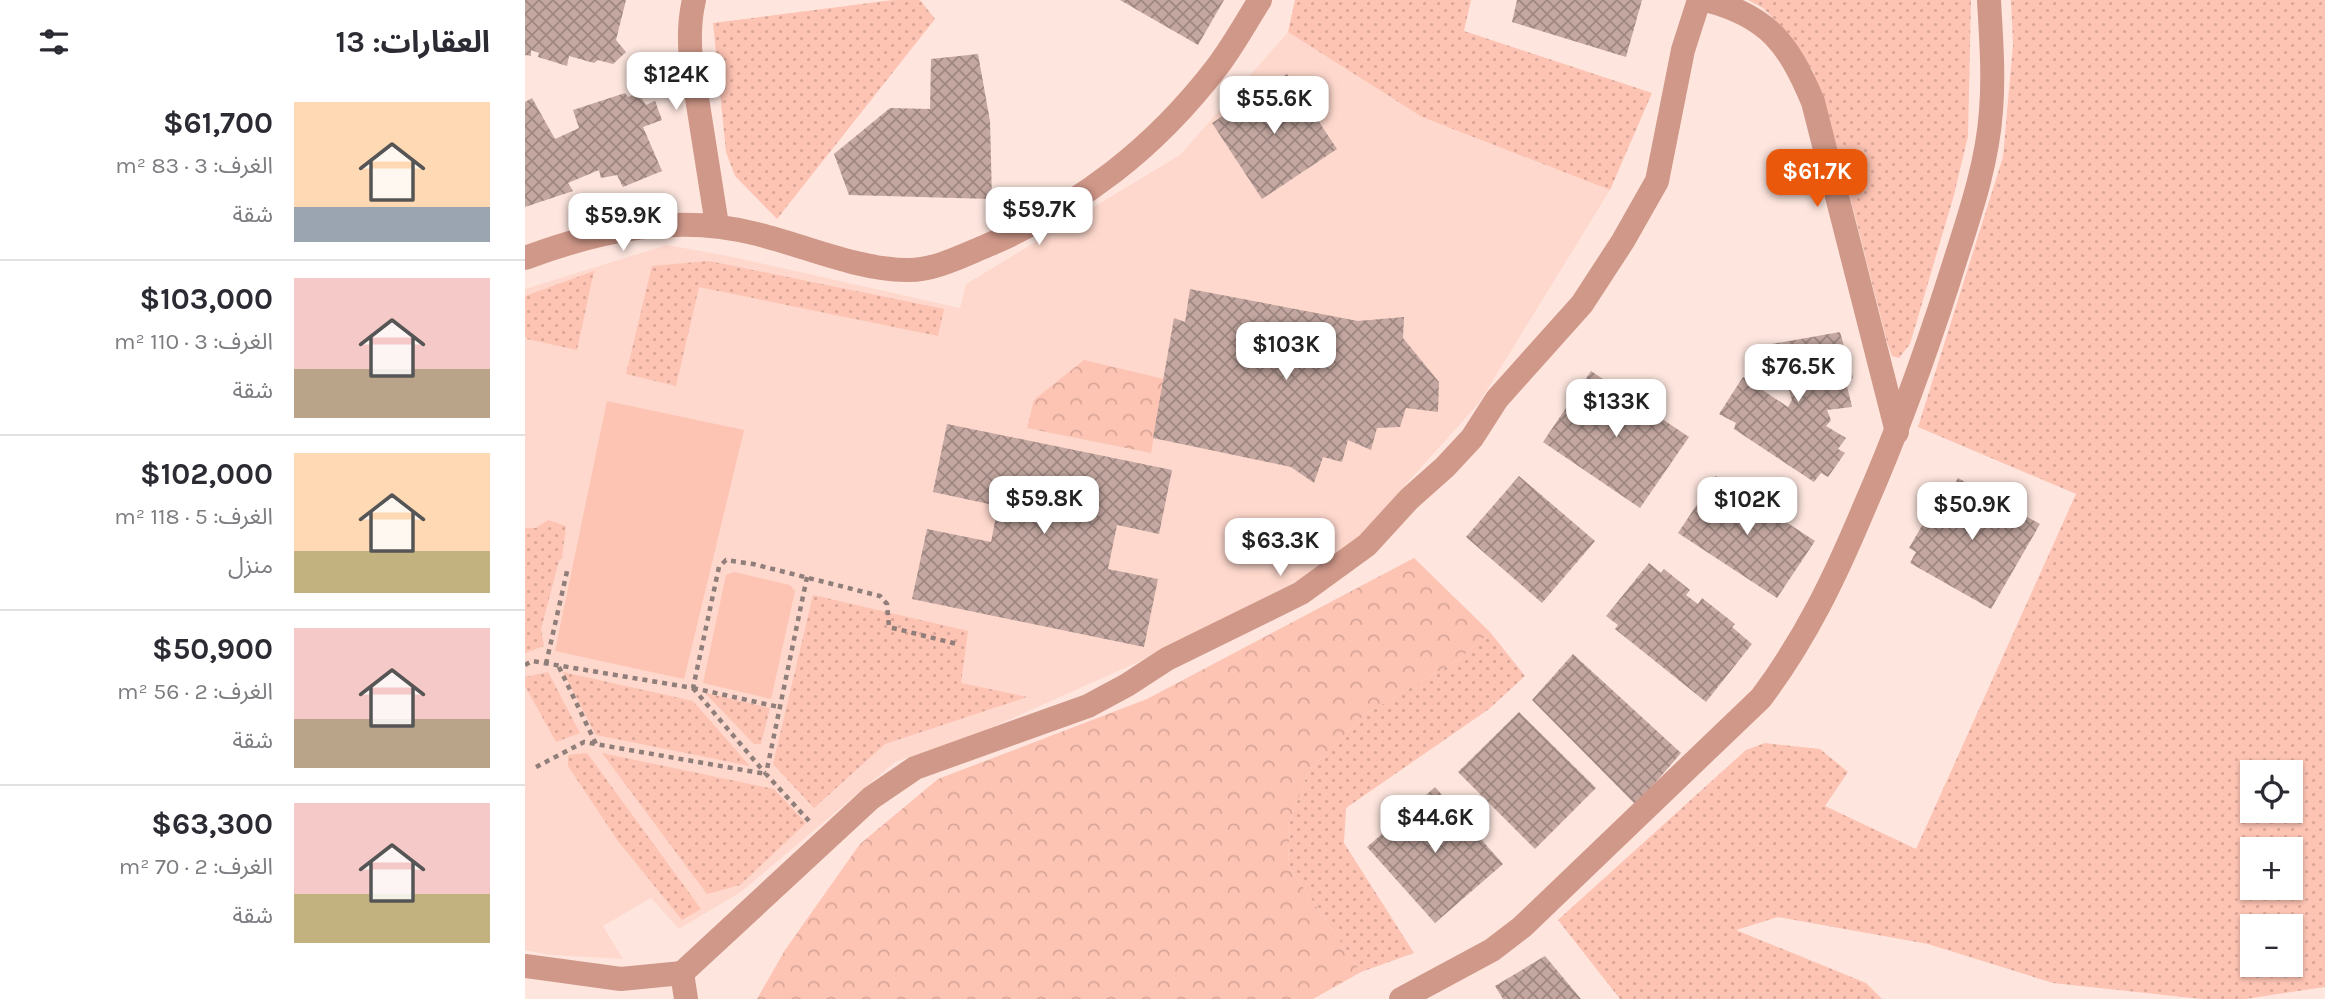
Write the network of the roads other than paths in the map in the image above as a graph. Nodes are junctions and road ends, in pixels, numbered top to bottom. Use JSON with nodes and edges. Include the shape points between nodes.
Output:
{"nodes":[{"id":1,"x":694,"y":0,"type":"edge"},
{"id":2,"x":1260,"y":0,"type":"edge"},
{"id":3,"x":1699,"y":0,"type":"edge"},
{"id":4,"x":1706,"y":0,"type":"edge"},
{"id":5,"x":1989,"y":0,"type":"edge"},
{"id":6,"x":717,"y":225,"type":"junction"},
{"id":7,"x":525,"y":258,"type":"edge"},
{"id":8,"x":1897,"y":432,"type":"junction"},
{"id":9,"x":525,"y":966,"type":"edge"},
{"id":10,"x":682,"y":972,"type":"junction"},
{"id":11,"x":685,"y":999,"type":"edge"},
{"id":12,"x":1401,"y":999,"type":"edge"}],
"edges":[{"from":1,"to":6,"type":"street","via":[[689,27],[691,60]]},
{"from":2,"to":6,"type":"street","via":[[1190,100],[1123,167],[1046,218],[951,261],[910,271],[891,269]]},
{"from":3,"to":10,"type":"street","via":[[1683,50],[1657,181],[1623,241],[1581,304],[1497,399],[1472,438],[1367,545],[1301,593],[1167,659],[1088,706],[915,768],[871,797]]},
{"from":4,"to":8,"type":"street","via":[[1756,18],[1782,43],[1800,72],[1813,102]]},
{"from":5,"to":8,"type":"street","via":[[1991,111],[1979,183]]},
{"from":6,"to":7,"type":"street","via":[[641,226]]},
{"from":8,"to":12,"type":"street","via":[[1811,624],[1761,698],[1522,927],[1492,950]]},
{"from":9,"to":10,"type":"street","via":[[621,979]]},
{"from":10,"to":11,"type":"street"}]}
